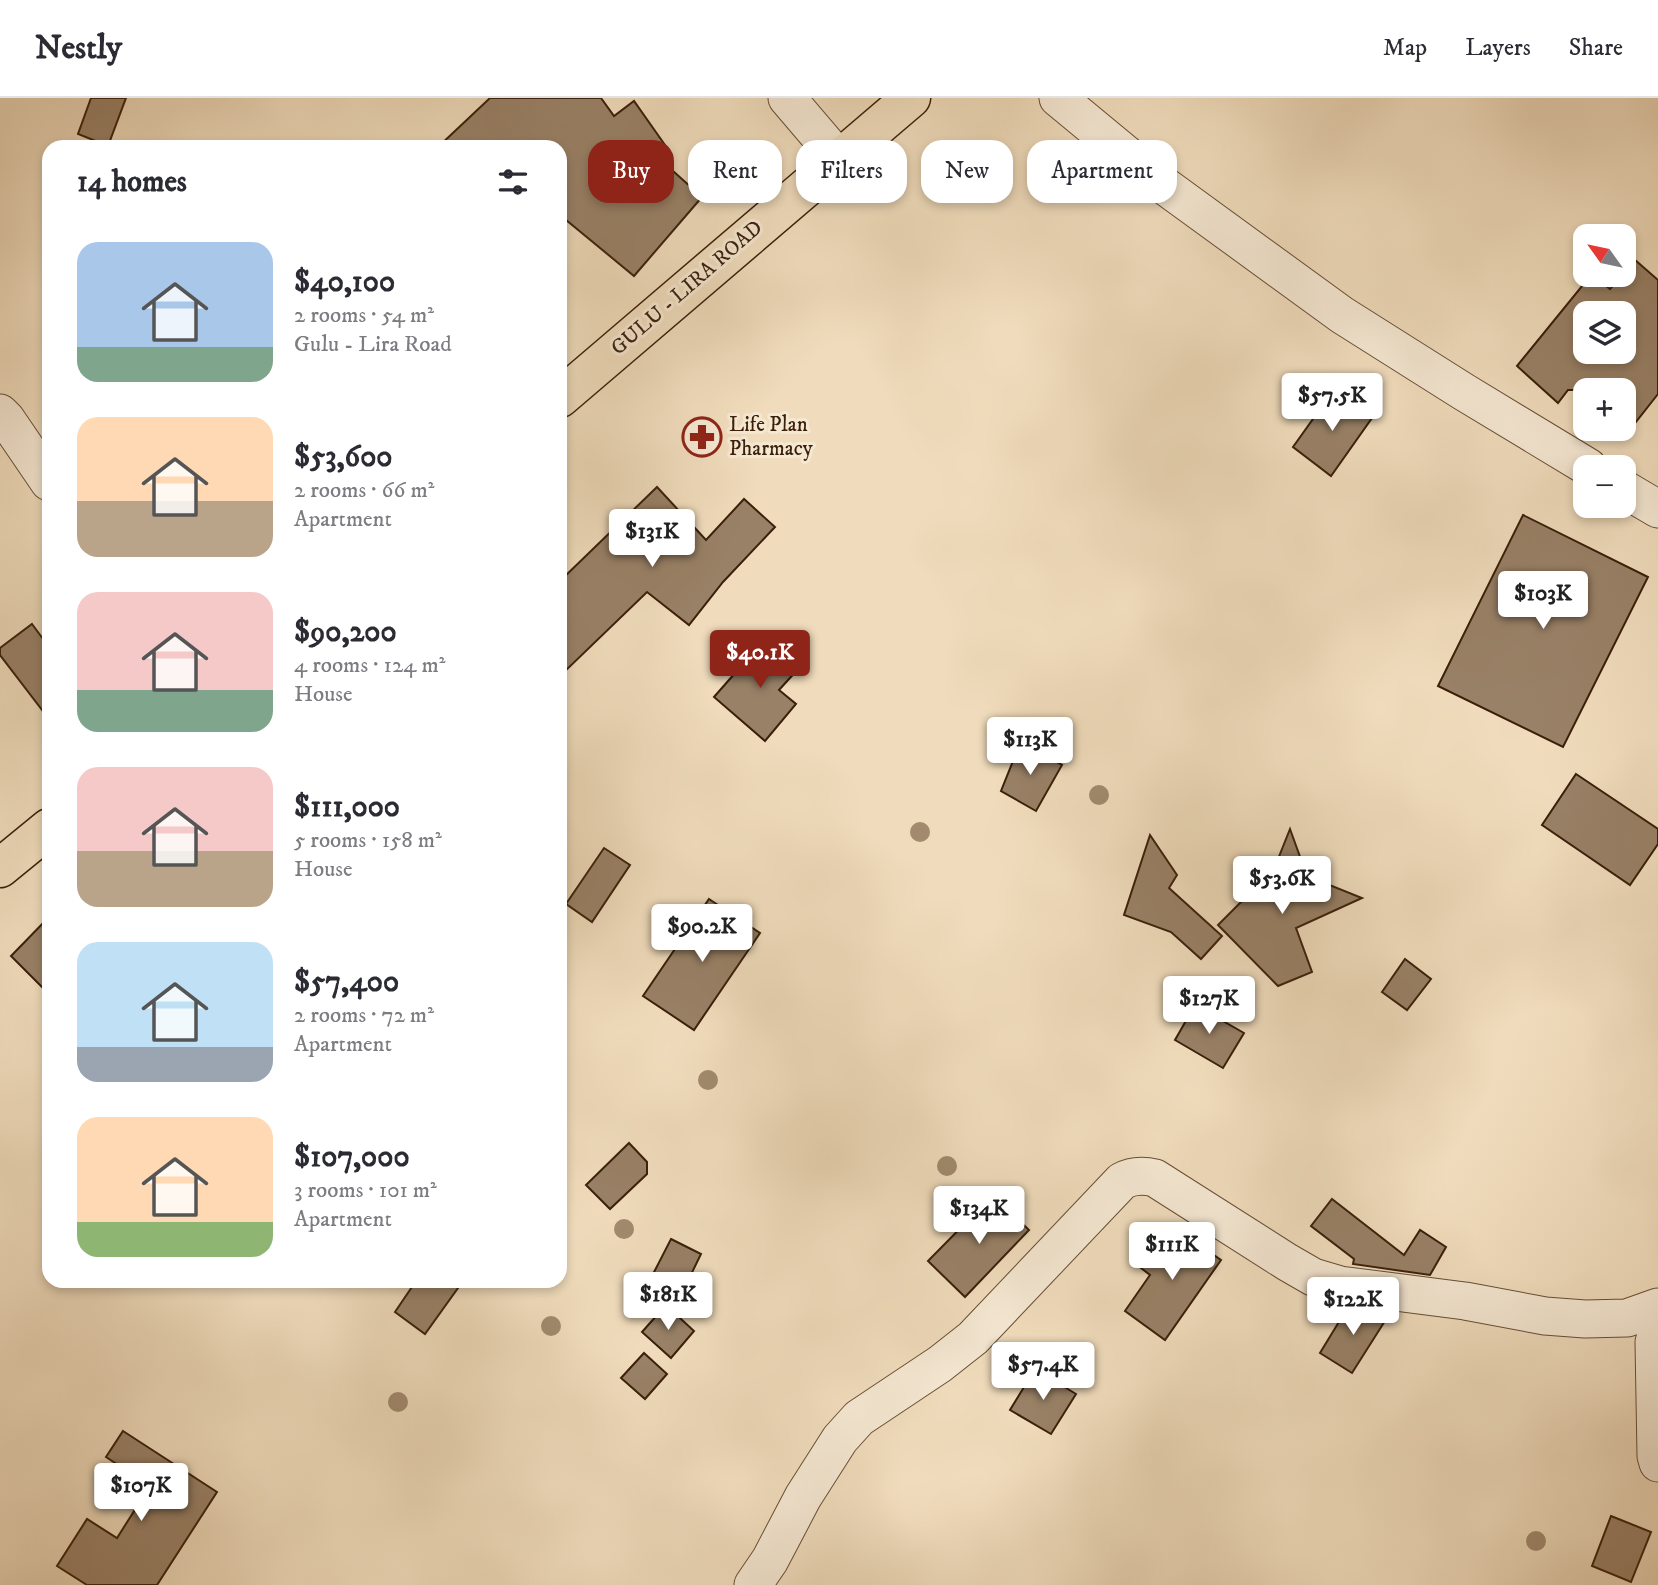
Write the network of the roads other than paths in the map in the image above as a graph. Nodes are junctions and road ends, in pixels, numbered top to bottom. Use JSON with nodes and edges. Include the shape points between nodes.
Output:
{"nodes":[{"id":1,"x":788,"y":98,"type":"edge"},
{"id":2,"x":911,"y":98,"type":"edge"},
{"id":3,"x":1058,"y":98,"type":"edge"},
{"id":4,"x":823,"y":140,"type":"edge"},
{"id":5,"x":861,"y":140,"type":"edge"},
{"id":6,"x":796,"y":196,"type":"edge"},
{"id":7,"x":567,"y":392,"type":"edge"},
{"id":8,"x":0,"y":413,"type":"edge"},
{"id":9,"x":1573,"y":458,"type":"edge"},
{"id":10,"x":42,"y":472,"type":"edge"},
{"id":11,"x":1636,"y":496,"type":"edge"},
{"id":12,"x":1658,"y":509,"type":"edge"},
{"id":13,"x":42,"y":834,"type":"edge"},
{"id":14,"x":0,"y":868,"type":"edge"},
{"id":15,"x":1658,"y":1307,"type":"edge"},
{"id":16,"x":1658,"y":1328,"type":"edge"},
{"id":17,"x":1658,"y":1463,"type":"edge"},
{"id":18,"x":753,"y":1585,"type":"edge"}],
"edges":[{"from":1,"to":4,"type":"street"},
{"from":2,"to":5,"type":"main road","name":"GULU - LIRA ROAD"},
{"from":3,"to":9,"type":"street","via":[[1162,184],[1342,315]]},
{"from":6,"to":7,"type":"main road","name":"GULU - LIRA ROAD"},
{"from":8,"to":10,"type":"street"},
{"from":11,"to":12,"type":"street"},
{"from":13,"to":14,"type":"main road"},
{"from":15,"to":18,"type":"street","via":[[1627,1318],[1572,1318],[1340,1285],[1287,1262],[1155,1178],[1128,1177],[973,1338],[859,1418],[832,1450]]},
{"from":16,"to":17,"type":"street","via":[[1654,1342]]}]}
